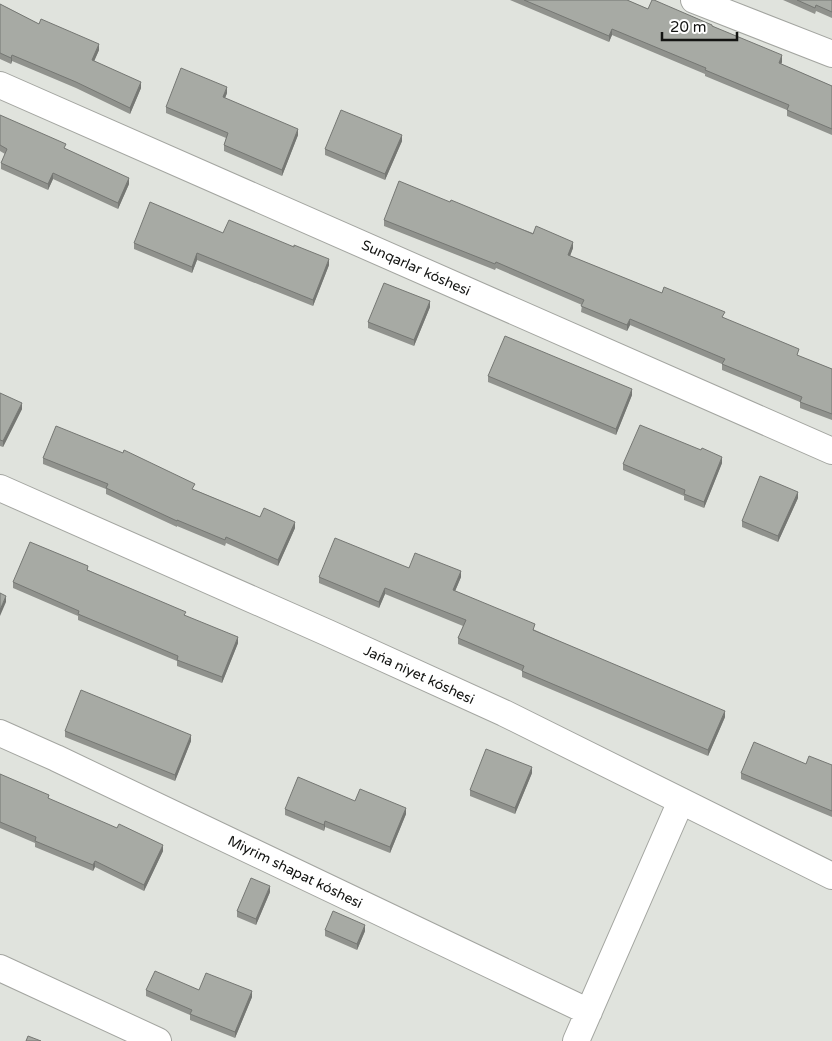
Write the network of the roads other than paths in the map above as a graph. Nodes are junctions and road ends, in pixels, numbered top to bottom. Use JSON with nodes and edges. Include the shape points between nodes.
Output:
{"nodes":[{"id":1,"x":694,"y":0,"type":"edge"},
{"id":2,"x":832,"y":54,"type":"edge"},
{"id":3,"x":0,"y":85,"type":"edge"},
{"id":4,"x":832,"y":451,"type":"edge"},
{"id":5,"x":0,"y":488,"type":"edge"},
{"id":6,"x":0,"y":733,"type":"edge"},
{"id":7,"x":680,"y":801,"type":"junction"},
{"id":8,"x":832,"y":876,"type":"edge"},
{"id":9,"x":0,"y":968,"type":"edge"},
{"id":10,"x":589,"y":1012,"type":"junction"},
{"id":11,"x":158,"y":1041,"type":"edge"},
{"id":12,"x":576,"y":1041,"type":"edge"}],
"edges":[{"from":1,"to":2,"type":"street"},
{"from":3,"to":4,"type":"street","name":"Sunqarlar kóshesi"},
{"from":5,"to":7,"type":"street","name":"Jańa niyet kóshesi","via":[[504,713]]},
{"from":6,"to":10,"type":"street","name":"Miyrim shapat kóshesi"},
{"from":7,"to":8,"type":"street","name":"Jańa niyet kóshesi"},
{"from":7,"to":10,"type":"street"},
{"from":9,"to":11,"type":"street"},
{"from":10,"to":12,"type":"street"}]}
